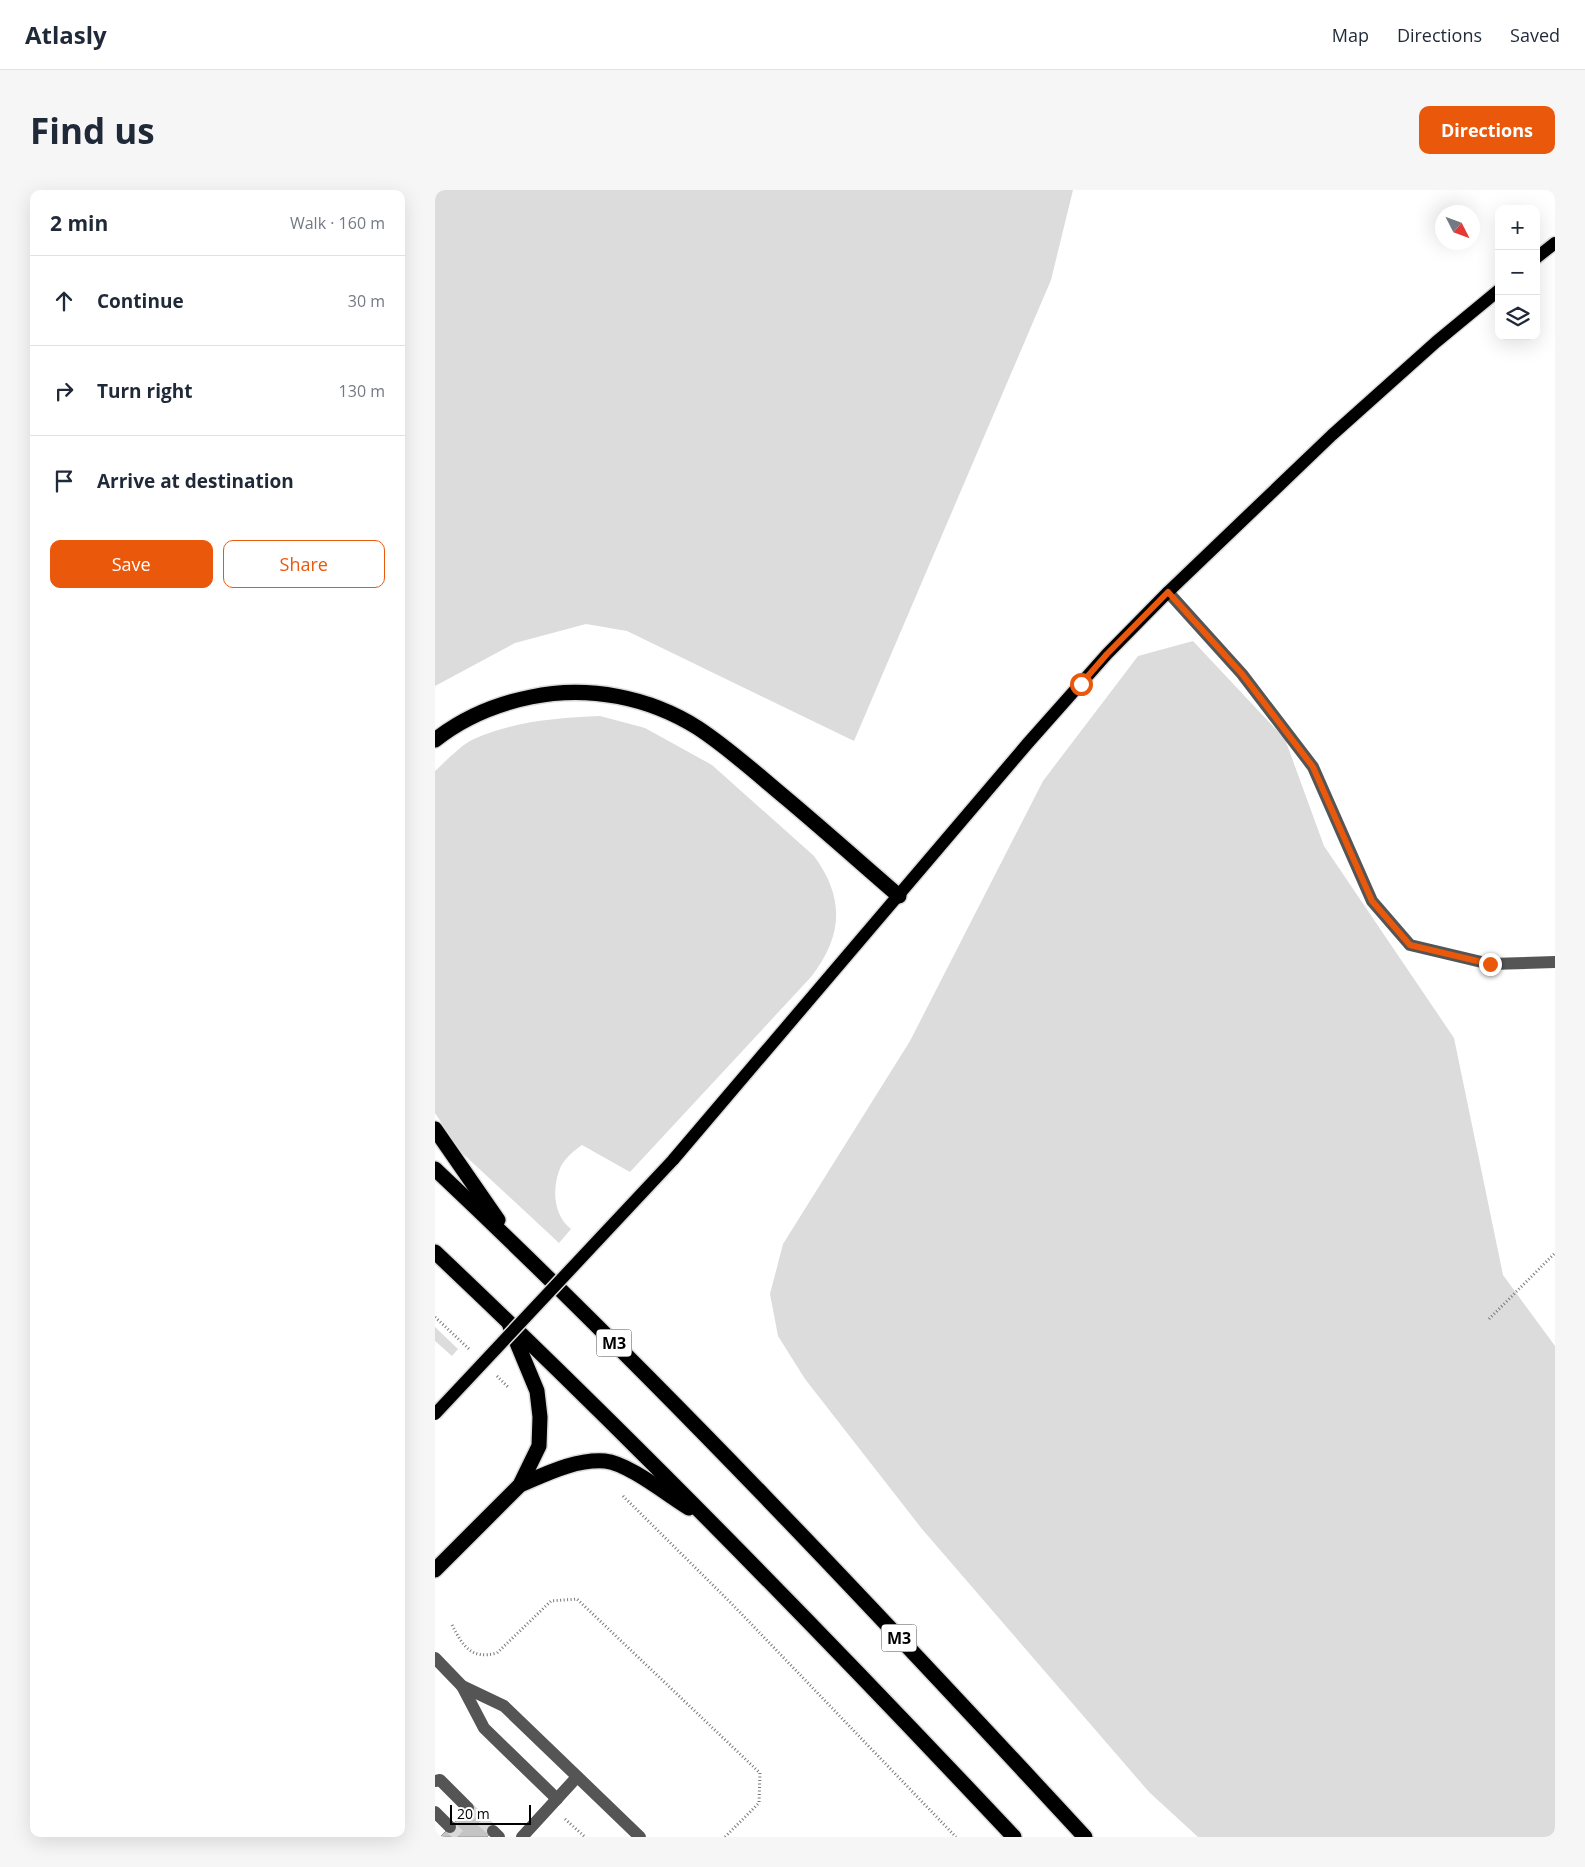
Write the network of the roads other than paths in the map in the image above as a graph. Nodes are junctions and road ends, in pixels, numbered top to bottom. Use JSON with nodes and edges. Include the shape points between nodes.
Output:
{"nodes":[{"id":1,"x":1555,"y":243,"type":"edge"},
{"id":2,"x":1540,"y":255,"type":"edge"},
{"id":3,"x":1495,"y":293,"type":"edge"},
{"id":4,"x":1168,"y":592,"type":"junction"},
{"id":5,"x":435,"y":740,"type":"edge"},
{"id":6,"x":899,"y":896,"type":"junction"},
{"id":7,"x":1555,"y":962,"type":"edge"},
{"id":8,"x":435,"y":1129,"type":"edge"},
{"id":9,"x":435,"y":1169,"type":"edge"},
{"id":10,"x":516,"y":1246,"type":"junction"},
{"id":11,"x":435,"y":1252,"type":"edge"},
{"id":12,"x":508,"y":1320,"type":"junction"},
{"id":13,"x":435,"y":1414,"type":"edge"},
{"id":14,"x":520,"y":1485,"type":"junction"},
{"id":15,"x":713,"y":1524,"type":"junction"},
{"id":16,"x":435,"y":1570,"type":"edge"},
{"id":17,"x":435,"y":1658,"type":"edge"},
{"id":18,"x":462,"y":1686,"type":"junction"},
{"id":19,"x":577,"y":1777,"type":"junction"},
{"id":20,"x":435,"y":1781,"type":"edge"},
{"id":21,"x":557,"y":1799,"type":"junction"},
{"id":22,"x":469,"y":1808,"type":"tunnel mouth"},
{"id":23,"x":435,"y":1812,"type":"edge"},
{"id":24,"x":450,"y":1827,"type":"tunnel mouth"},
{"id":25,"x":522,"y":1837,"type":"edge"},
{"id":26,"x":639,"y":1837,"type":"edge"},
{"id":27,"x":1014,"y":1837,"type":"edge"},
{"id":28,"x":1085,"y":1837,"type":"edge"}],
"edges":[{"from":1,"to":2,"type":"main road"},
{"from":3,"to":4,"type":"main road","via":[[1332,435]]},
{"from":4,"to":6,"type":"main road","via":[[1107,654],[1028,743]]},
{"from":4,"to":7,"type":"lane","via":[[1242,674],[1313,767],[1372,901],[1410,945],[1490,964]]},
{"from":5,"to":6,"type":"highway","via":[[469,718],[505,702],[546,694],[583,692],[619,696],[657,707],[697,728],[735,755]]},
{"from":6,"to":13,"type":"main road","bridge":true,"via":[[673,1160]]},
{"from":8,"to":10,"type":"highway"},
{"from":9,"to":10,"type":"highway","number":"М3"},
{"from":10,"to":28,"type":"highway","number":"М3","via":[[718,1448]]},
{"from":11,"to":12,"type":"highway"},
{"from":12,"to":14,"type":"highway","via":[[537,1391],[540,1417],[539,1446]]},
{"from":12,"to":15,"type":"highway"},
{"from":14,"to":15,"type":"highway","via":[[559,1468],[606,1461],[627,1469]]},
{"from":14,"to":16,"type":"highway"},
{"from":15,"to":27,"type":"highway"},
{"from":17,"to":18,"type":"lane"},
{"from":18,"to":19,"type":"lane","via":[[504,1706]]},
{"from":18,"to":21,"type":"lane","via":[[483,1728]]},
{"from":19,"to":21,"type":"lane"},
{"from":19,"to":26,"type":"lane"},
{"from":20,"to":22,"type":"lane","via":[[440,1780]]},
{"from":21,"to":25,"type":"lane"},
{"from":23,"to":24,"type":"lane"}]}
